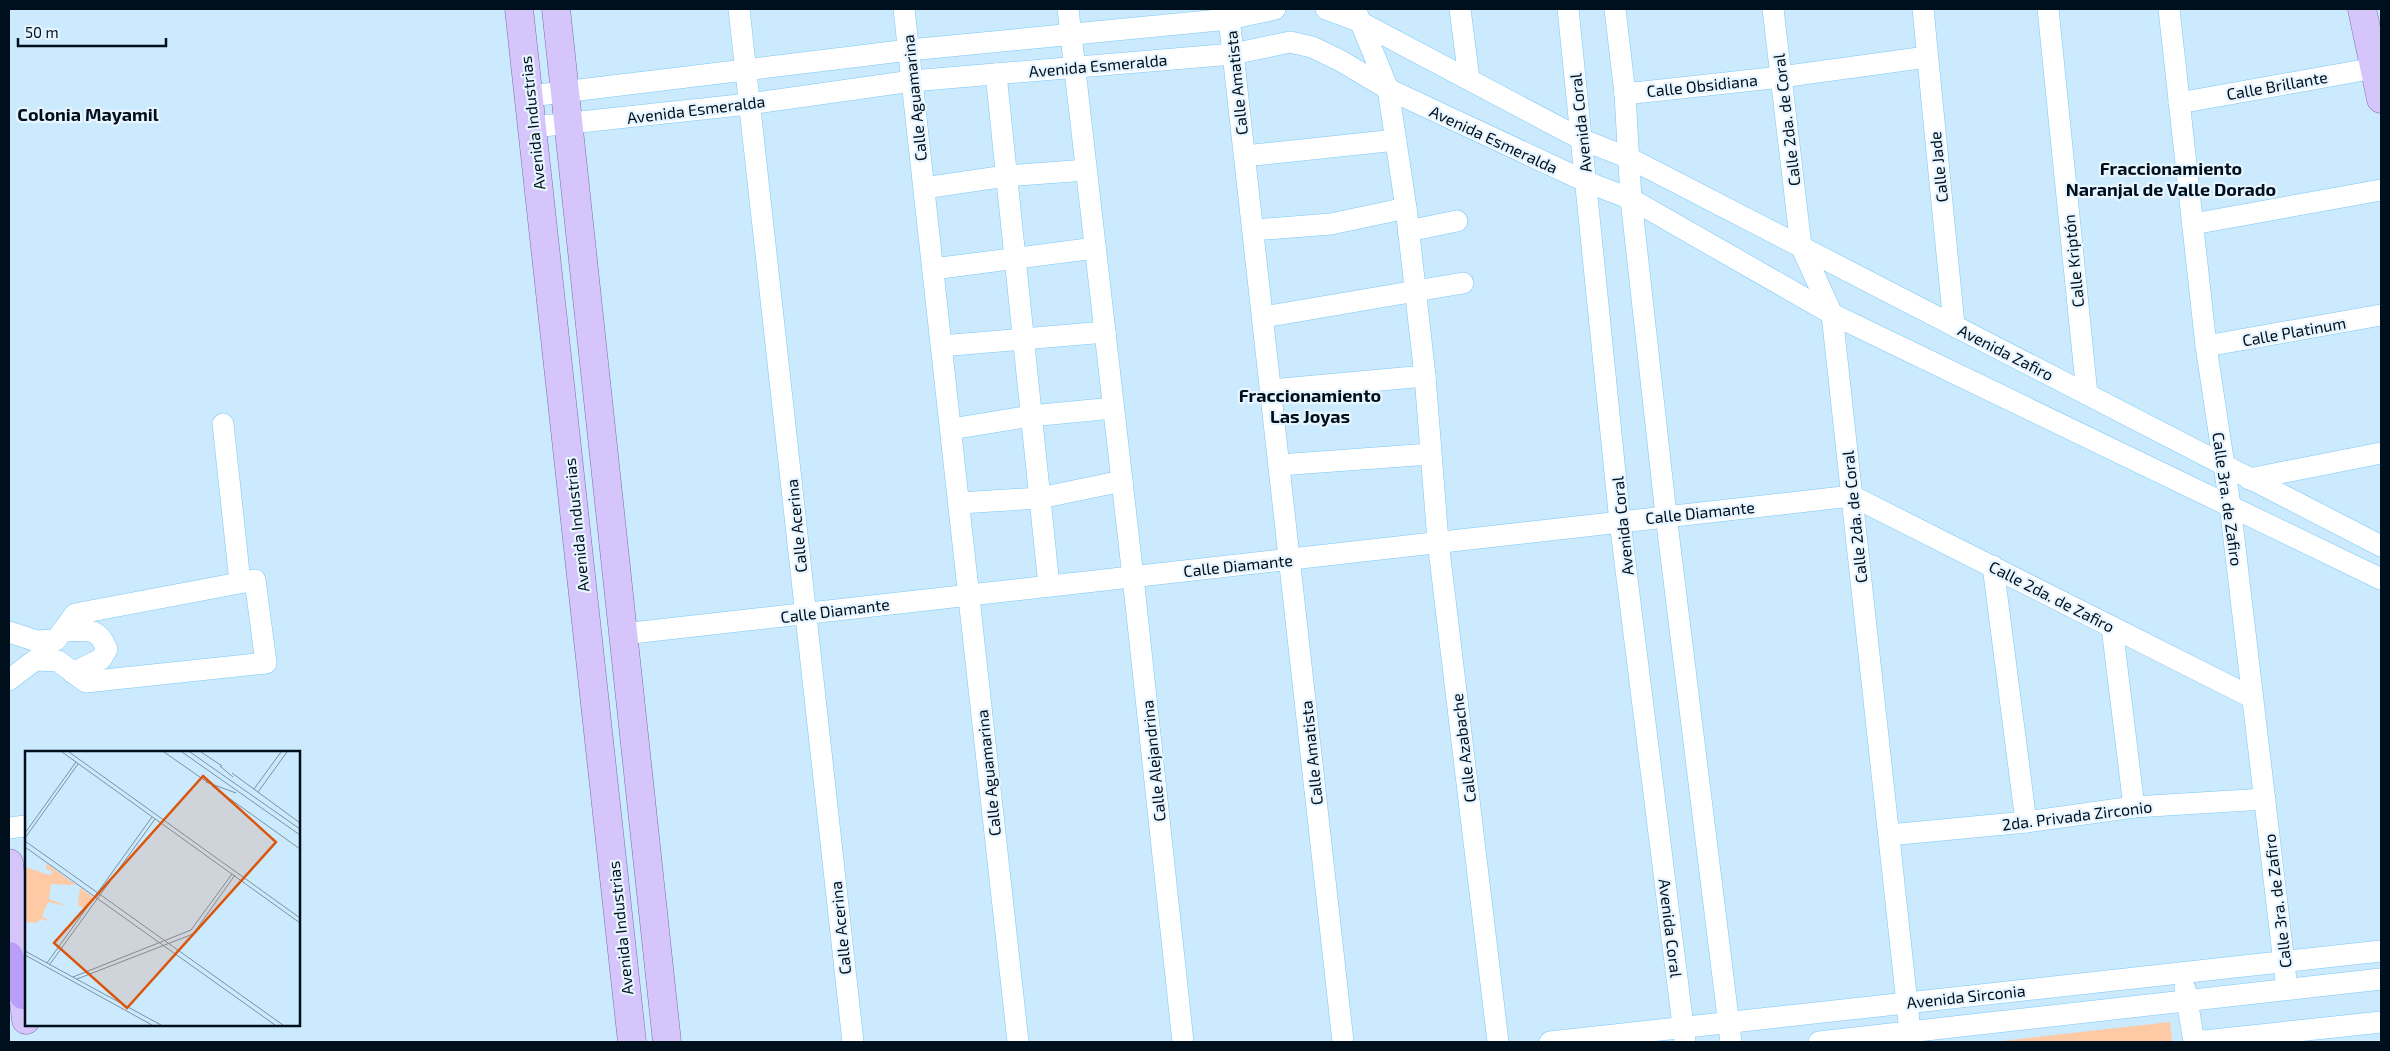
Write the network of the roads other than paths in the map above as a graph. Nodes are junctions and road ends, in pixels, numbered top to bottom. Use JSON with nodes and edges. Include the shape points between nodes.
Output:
{"nodes":[{"id":1,"x":520,"y":9,"type":"edge"},
{"id":2,"x":556,"y":9,"type":"edge"},
{"id":3,"x":739,"y":9,"type":"edge"},
{"id":4,"x":904,"y":9,"type":"edge"},
{"id":5,"x":1068,"y":9,"type":"edge"},
{"id":6,"x":1275,"y":9,"type":"edge"},
{"id":7,"x":1326,"y":9,"type":"edge"},
{"id":8,"x":1460,"y":9,"type":"edge"},
{"id":9,"x":1568,"y":9,"type":"edge"},
{"id":10,"x":1616,"y":9,"type":"edge"},
{"id":11,"x":1773,"y":9,"type":"edge"},
{"id":12,"x":1923,"y":9,"type":"edge"},
{"id":13,"x":2048,"y":9,"type":"edge"},
{"id":14,"x":2169,"y":9,"type":"edge"},
{"id":15,"x":2362,"y":9,"type":"edge"},
{"id":16,"x":1229,"y":14,"type":"edge"},
{"id":17,"x":1358,"y":15,"type":"edge"},
{"id":18,"x":1070,"y":33,"type":"junction"},
{"id":19,"x":909,"y":50,"type":"junction"},
{"id":20,"x":1233,"y":54,"type":"junction"},
{"id":21,"x":1927,"y":57,"type":"junction"},
{"id":22,"x":1074,"y":67,"type":"junction"},
{"id":23,"x":2375,"y":68,"type":"junction"},
{"id":24,"x":745,"y":70,"type":"junction"},
{"id":25,"x":996,"y":74,"type":"junction"},
{"id":26,"x":1781,"y":77,"type":"junction"},
{"id":27,"x":1469,"y":79,"type":"junction"},
{"id":28,"x":912,"y":81,"type":"junction"},
{"id":29,"x":1388,"y":89,"type":"junction"},
{"id":30,"x":566,"y":91,"type":"junction"},
{"id":31,"x":1625,"y":94,"type":"junction"},
{"id":32,"x":530,"y":96,"type":"junction"},
{"id":33,"x":2381,"y":99,"type":"edge"},
{"id":34,"x":2179,"y":103,"type":"junction"},
{"id":35,"x":749,"y":104,"type":"junction"},
{"id":36,"x":570,"y":124,"type":"junction"},
{"id":37,"x":533,"y":127,"type":"junction"},
{"id":38,"x":1396,"y":140,"type":"junction"},
{"id":39,"x":1583,"y":140,"type":"junction"},
{"id":40,"x":1245,"y":156,"type":"junction"},
{"id":41,"x":1629,"y":158,"type":"junction"},
{"id":42,"x":1086,"y":170,"type":"junction"},
{"id":43,"x":1006,"y":176,"type":"junction"},
{"id":44,"x":1587,"y":182,"type":"junction"},
{"id":45,"x":924,"y":188,"type":"junction"},
{"id":46,"x":2381,"y":190,"type":"edge"},
{"id":47,"x":1630,"y":199,"type":"junction"},
{"id":48,"x":1406,"y":208,"type":"junction"},
{"id":49,"x":1457,"y":221,"type":"dead end"},
{"id":50,"x":2192,"y":224,"type":"junction"},
{"id":51,"x":1253,"y":230,"type":"junction"},
{"id":52,"x":1408,"y":231,"type":"junction"},
{"id":53,"x":1802,"y":246,"type":"junction"},
{"id":54,"x":1095,"y":248,"type":"junction"},
{"id":55,"x":1015,"y":259,"type":"junction"},
{"id":56,"x":933,"y":269,"type":"junction"},
{"id":57,"x":1463,"y":283,"type":"dead end"},
{"id":58,"x":1414,"y":293,"type":"junction"},
{"id":59,"x":1832,"y":314,"type":"junction"},
{"id":60,"x":2381,"y":315,"type":"edge"},
{"id":61,"x":1263,"y":317,"type":"junction"},
{"id":62,"x":1954,"y":325,"type":"junction"},
{"id":63,"x":1105,"y":332,"type":"junction"},
{"id":64,"x":1023,"y":337,"type":"junction"},
{"id":65,"x":941,"y":346,"type":"junction"},
{"id":66,"x":2206,"y":346,"type":"junction"},
{"id":67,"x":1425,"y":376,"type":"junction"},
{"id":68,"x":1271,"y":390,"type":"junction"},
{"id":69,"x":2086,"y":394,"type":"junction"},
{"id":70,"x":1114,"y":408,"type":"junction"},
{"id":71,"x":1031,"y":416,"type":"junction"},
{"id":72,"x":223,"y":424,"type":"dead end"},
{"id":73,"x":950,"y":429,"type":"junction"},
{"id":74,"x":2381,"y":453,"type":"edge"},
{"id":75,"x":1430,"y":454,"type":"junction"},
{"id":76,"x":1279,"y":464,"type":"junction"},
{"id":77,"x":2224,"y":466,"type":"junction"},
{"id":78,"x":2249,"y":479,"type":"junction"},
{"id":79,"x":1122,"y":481,"type":"junction"},
{"id":80,"x":1852,"y":496,"type":"junction"},
{"id":81,"x":1040,"y":498,"type":"junction"},
{"id":82,"x":959,"y":503,"type":"junction"},
{"id":83,"x":2230,"y":505,"type":"junction"},
{"id":84,"x":1666,"y":516,"type":"junction"},
{"id":85,"x":1620,"y":522,"type":"junction"},
{"id":86,"x":1438,"y":541,"type":"junction"},
{"id":87,"x":2374,"y":542,"type":"edge"},
{"id":88,"x":1290,"y":560,"type":"junction"},
{"id":89,"x":1993,"y":566,"type":"junction"},
{"id":90,"x":1133,"y":577,"type":"junction"},
{"id":91,"x":240,"y":582,"type":"junction"},
{"id":92,"x":2380,"y":584,"type":"edge"},
{"id":93,"x":1049,"y":586,"type":"junction"},
{"id":94,"x":969,"y":595,"type":"junction"},
{"id":95,"x":805,"y":614,"type":"junction"},
{"id":96,"x":2112,"y":627,"type":"junction"},
{"id":97,"x":64,"y":631,"type":"junction"},
{"id":98,"x":9,"y":632,"type":"edge"},
{"id":99,"x":623,"y":634,"type":"junction"},
{"id":100,"x":73,"y":673,"type":"junction"},
{"id":101,"x":9,"y":680,"type":"edge"},
{"id":102,"x":2251,"y":696,"type":"junction"},
{"id":103,"x":2265,"y":799,"type":"junction"},
{"id":104,"x":2134,"y":808,"type":"junction"},
{"id":105,"x":2026,"y":822,"type":"junction"},
{"id":106,"x":25,"y":826,"type":"edge"},
{"id":107,"x":9,"y":828,"type":"edge"},
{"id":108,"x":1889,"y":835,"type":"junction"},
{"id":109,"x":9,"y":863,"type":"edge"},
{"id":110,"x":2381,"y":951,"type":"edge"},
{"id":111,"x":9,"y":956,"type":"edge"},
{"id":112,"x":2284,"y":962,"type":"junction"},
{"id":113,"x":2183,"y":973,"type":"junction"},
{"id":114,"x":2381,"y":979,"type":"edge"},
{"id":115,"x":2287,"y":989,"type":"junction"},
{"id":116,"x":2187,"y":1001,"type":"junction"},
{"id":117,"x":1907,"y":1003,"type":"junction"},
{"id":118,"x":25,"y":1008,"type":"edge"},
{"id":119,"x":1728,"y":1021,"type":"junction"},
{"id":120,"x":2381,"y":1022,"type":"edge"},
{"id":121,"x":27,"y":1026,"type":"edge"},
{"id":122,"x":1910,"y":1031,"type":"junction"},
{"id":123,"x":1684,"y":1035,"type":"edge"},
{"id":124,"x":29,"y":1042,"type":"edge"},
{"id":125,"x":632,"y":1042,"type":"edge"},
{"id":126,"x":667,"y":1042,"type":"edge"},
{"id":127,"x":853,"y":1042,"type":"edge"},
{"id":128,"x":1018,"y":1042,"type":"edge"},
{"id":129,"x":1183,"y":1042,"type":"edge"},
{"id":130,"x":1343,"y":1042,"type":"edge"},
{"id":131,"x":1498,"y":1042,"type":"edge"},
{"id":132,"x":1550,"y":1042,"type":"edge"},
{"id":133,"x":1731,"y":1042,"type":"edge"},
{"id":134,"x":1819,"y":1042,"type":"edge"},
{"id":135,"x":2194,"y":1042,"type":"edge"}],
"edges":[{"from":1,"to":32,"type":"main road","name":"Avenida Industrias"},
{"from":2,"to":30,"type":"main road"},
{"from":3,"to":24,"type":"street","name":"Calle Acerina"},
{"from":4,"to":19,"type":"street","name":"Calle Aguamarina"},
{"from":5,"to":18,"type":"street","name":"Calle Alejandrina"},
{"from":6,"to":16,"type":"street","name":"Avenida Esmeralda"},
{"from":7,"to":17,"type":"street"},
{"from":8,"to":27,"type":"street"},
{"from":9,"to":39,"type":"street","name":"Avenida Coral"},
{"from":10,"to":31,"type":"street"},
{"from":11,"to":26,"type":"street","name":"Calle 2da. de Coral"},
{"from":12,"to":21,"type":"street","name":"Calle Jade"},
{"from":13,"to":69,"type":"street","name":"Calle Kriptón"},
{"from":14,"to":34,"type":"street","name":"Calle 3ra. de Zafiro"},
{"from":15,"to":23,"type":"main road"},
{"from":16,"to":18,"type":"street","name":"Avenida Esmeralda"},
{"from":16,"to":20,"type":"street","name":"Calle Amatista"},
{"from":17,"to":27,"type":"street"},
{"from":17,"to":29,"type":"street","name":"Calle Azabache"},
{"from":18,"to":19,"type":"street","name":"Avenida Esmeralda"},
{"from":18,"to":22,"type":"street","name":"Calle Alejandrina"},
{"from":19,"to":24,"type":"street","name":"Avenida Esmeralda"},
{"from":19,"to":28,"type":"street","name":"Calle Aguamarina"},
{"from":20,"to":22,"type":"street","name":"Avenida Esmeralda"},
{"from":20,"to":29,"type":"street","name":"Avenida Esmeralda","via":[[1290,42],[1312,47]]},
{"from":20,"to":40,"type":"street","name":"Calle Amatista"},
{"from":21,"to":26,"type":"street","name":"Calle Obsidiana"},
{"from":21,"to":62,"type":"street","name":"Calle Jade"},
{"from":22,"to":25,"type":"street","name":"Avenida Esmeralda"},
{"from":22,"to":42,"type":"street","name":"Calle Alejandrina"},
{"from":23,"to":33,"type":"main road"},
{"from":23,"to":34,"type":"street","name":"Calle Brillante"},
{"from":24,"to":30,"type":"street","name":"Avenida Esmeralda"},
{"from":24,"to":35,"type":"street","name":"Calle Acerina"},
{"from":25,"to":28,"type":"street","name":"Avenida Esmeralda"},
{"from":25,"to":43,"type":"street"},
{"from":26,"to":31,"type":"street","name":"Calle Obsidiana"},
{"from":26,"to":53,"type":"street","name":"Calle 2da. de Coral"},
{"from":27,"to":39,"type":"street"},
{"from":28,"to":35,"type":"street","name":"Avenida Esmeralda"},
{"from":28,"to":45,"type":"street","name":"Calle Aguamarina"},
{"from":29,"to":38,"type":"street","name":"Calle Azabache"},
{"from":29,"to":44,"type":"street","name":"Avenida Esmeralda"},
{"from":30,"to":32,"type":"street","name":"Avenida Esmeralda"},
{"from":30,"to":36,"type":"main road"},
{"from":31,"to":41,"type":"street"},
{"from":32,"to":37,"type":"main road","name":"Avenida Industrias"},
{"from":34,"to":50,"type":"street","name":"Calle 3ra. de Zafiro"},
{"from":35,"to":36,"type":"street","name":"Avenida Esmeralda"},
{"from":35,"to":95,"type":"street","name":"Calle Acerina"},
{"from":36,"to":37,"type":"street","name":"Avenida Esmeralda"},
{"from":36,"to":99,"type":"main road"},
{"from":37,"to":125,"type":"main road","name":"Avenida Industrias"},
{"from":38,"to":40,"type":"street","name":"Calle Amatista"},
{"from":38,"to":48,"type":"street","name":"Calle Azabache"},
{"from":39,"to":41,"type":"street"},
{"from":39,"to":44,"type":"street","name":"Avenida Coral"},
{"from":40,"to":51,"type":"street","name":"Calle Amatista"},
{"from":41,"to":47,"type":"street"},
{"from":41,"to":53,"type":"street","name":"Avenida Zafiro"},
{"from":42,"to":43,"type":"street"},
{"from":42,"to":54,"type":"street","name":"Calle Alejandrina"},
{"from":43,"to":45,"type":"street"},
{"from":43,"to":55,"type":"street"},
{"from":44,"to":47,"type":"street","name":"Avenida Esmeralda"},
{"from":44,"to":85,"type":"street","name":"Avenida Coral"},
{"from":45,"to":56,"type":"street","name":"Calle Aguamarina"},
{"from":46,"to":50,"type":"street"},
{"from":47,"to":59,"type":"street"},
{"from":47,"to":84,"type":"street"},
{"from":48,"to":51,"type":"street","via":[[1331,224]]},
{"from":48,"to":52,"type":"street","name":"Calle Azabache"},
{"from":49,"to":52,"type":"street"},
{"from":50,"to":66,"type":"street","name":"Calle 3ra. de Zafiro"},
{"from":51,"to":61,"type":"street","name":"Calle Amatista"},
{"from":52,"to":58,"type":"street","name":"Calle Azabache"},
{"from":53,"to":59,"type":"street","name":"Calle 2da. de Coral"},
{"from":53,"to":62,"type":"street","name":"Avenida Zafiro"},
{"from":54,"to":55,"type":"street"},
{"from":54,"to":63,"type":"street","name":"Calle Alejandrina"},
{"from":55,"to":56,"type":"street"},
{"from":55,"to":64,"type":"street"},
{"from":56,"to":65,"type":"street","name":"Calle Aguamarina"},
{"from":57,"to":58,"type":"street"},
{"from":58,"to":61,"type":"street"},
{"from":58,"to":67,"type":"street","name":"Calle Azabache"},
{"from":59,"to":80,"type":"street","name":"Calle 2da. de Coral"},
{"from":59,"to":83,"type":"street"},
{"from":60,"to":66,"type":"street","name":"Calle Platinum"},
{"from":61,"to":68,"type":"street","name":"Calle Amatista"},
{"from":62,"to":69,"type":"street","name":"Avenida Zafiro"},
{"from":63,"to":64,"type":"street"},
{"from":63,"to":70,"type":"street","name":"Calle Alejandrina"},
{"from":64,"to":65,"type":"street"},
{"from":64,"to":71,"type":"street"},
{"from":65,"to":73,"type":"street","name":"Calle Aguamarina"},
{"from":66,"to":77,"type":"street","name":"Calle 3ra. de Zafiro"},
{"from":67,"to":68,"type":"street"},
{"from":67,"to":75,"type":"street","name":"Calle Azabache"},
{"from":68,"to":76,"type":"street","name":"Calle Amatista"},
{"from":69,"to":77,"type":"street","name":"Avenida Zafiro"},
{"from":70,"to":71,"type":"street"},
{"from":70,"to":79,"type":"street","name":"Calle Alejandrina"},
{"from":71,"to":73,"type":"street"},
{"from":71,"to":81,"type":"street"},
{"from":72,"to":91,"type":"street"},
{"from":73,"to":82,"type":"street","name":"Calle Aguamarina"},
{"from":74,"to":78,"type":"street"},
{"from":75,"to":76,"type":"street"},
{"from":75,"to":86,"type":"street","name":"Calle Azabache"},
{"from":76,"to":88,"type":"street","name":"Calle Amatista"},
{"from":77,"to":78,"type":"street","name":"Avenida Zafiro"},
{"from":77,"to":83,"type":"street","name":"Calle 3ra. de Zafiro"},
{"from":78,"to":87,"type":"street","name":"Avenida Zafiro"},
{"from":79,"to":81,"type":"street"},
{"from":79,"to":90,"type":"street","name":"Calle Alejandrina"},
{"from":80,"to":84,"type":"street","name":"Calle Diamante"},
{"from":80,"to":89,"type":"street","name":"Calle 2da. de Zafiro"},
{"from":80,"to":108,"type":"street","name":"Calle 2da. de Coral"},
{"from":81,"to":82,"type":"street"},
{"from":81,"to":93,"type":"street"},
{"from":82,"to":94,"type":"street","name":"Calle Aguamarina"},
{"from":83,"to":92,"type":"street"},
{"from":83,"to":102,"type":"street","name":"Calle 3ra. de Zafiro"},
{"from":84,"to":85,"type":"street","name":"Calle Diamante"},
{"from":84,"to":119,"type":"street"},
{"from":85,"to":86,"type":"street","name":"Calle Diamante"},
{"from":85,"to":123,"type":"street","name":"Avenida Coral"},
{"from":86,"to":88,"type":"street","name":"Calle Diamante"},
{"from":86,"to":131,"type":"street","name":"Calle Azabache"},
{"from":87,"to":92,"type":"street"},
{"from":88,"to":90,"type":"street","name":"Calle Diamante"},
{"from":88,"to":130,"type":"street","name":"Calle Amatista"},
{"from":89,"to":96,"type":"street","name":"Calle 2da. de Zafiro"},
{"from":89,"to":105,"type":"street"},
{"from":90,"to":93,"type":"street","name":"Calle Diamante"},
{"from":90,"to":129,"type":"street","name":"Calle Alejandrina"},
{"from":91,"to":97,"type":"street","via":[[75,614]]},
{"from":91,"to":100,"type":"street","via":[[255,580],[266,663],[86,682]]},
{"from":93,"to":94,"type":"street","name":"Calle Diamante"},
{"from":94,"to":95,"type":"street","name":"Calle Diamante"},
{"from":94,"to":128,"type":"street","name":"Calle Aguamarina"},
{"from":95,"to":99,"type":"street","name":"Calle Diamante"},
{"from":95,"to":127,"type":"street","name":"Calle Acerina"},
{"from":96,"to":102,"type":"street","name":"Calle 2da. de Zafiro"},
{"from":96,"to":104,"type":"street"},
{"from":97,"to":98,"type":"street","via":[[56,640],[37,641]]},
{"from":97,"to":100,"type":"street","via":[[89,629],[102,637],[107,649],[101,659]]},
{"from":99,"to":126,"type":"main road"},
{"from":100,"to":101,"type":"street","via":[[58,661],[35,660]]},
{"from":102,"to":103,"type":"street","name":"Calle 3ra. de Zafiro"},
{"from":103,"to":104,"type":"street","name":"2da. Privada Zirconio"},
{"from":103,"to":112,"type":"street","name":"Calle 3ra. de Zafiro"},
{"from":104,"to":105,"type":"street","name":"2da. Privada Zirconio"},
{"from":105,"to":108,"type":"street","name":"2da. Privada Zirconio"},
{"from":106,"to":107,"type":"street"},
{"from":108,"to":117,"type":"street","name":"Calle 2da. de Coral"},
{"from":109,"to":118,"type":"main road"},
{"from":110,"to":112,"type":"street","name":"Avenida Sirconia"},
{"from":111,"to":118,"type":"highway"},
{"from":112,"to":113,"type":"street","name":"Avenida Sirconia"},
{"from":112,"to":115,"type":"street","name":"Calle 3ra. de Zafiro"},
{"from":113,"to":116,"type":"street"},
{"from":113,"to":117,"type":"street","name":"Avenida Sirconia"},
{"from":114,"to":115,"type":"street","name":"Avenida Sirconia"},
{"from":115,"to":116,"type":"street","name":"Avenida Sirconia"},
{"from":116,"to":122,"type":"street","name":"Avenida Sirconia"},
{"from":116,"to":135,"type":"street"},
{"from":117,"to":119,"type":"street","name":"Avenida Sirconia"},
{"from":117,"to":122,"type":"street","name":"Calle 2da. de Coral"},
{"from":119,"to":123,"type":"street","name":"Avenida Sirconia"},
{"from":119,"to":133,"type":"street"},
{"from":120,"to":135,"type":"street"},
{"from":121,"to":124,"type":"main road"},
{"from":122,"to":134,"type":"street","name":"Avenida Sirconia"},
{"from":123,"to":132,"type":"street","name":"Avenida Sirconia"}]}
